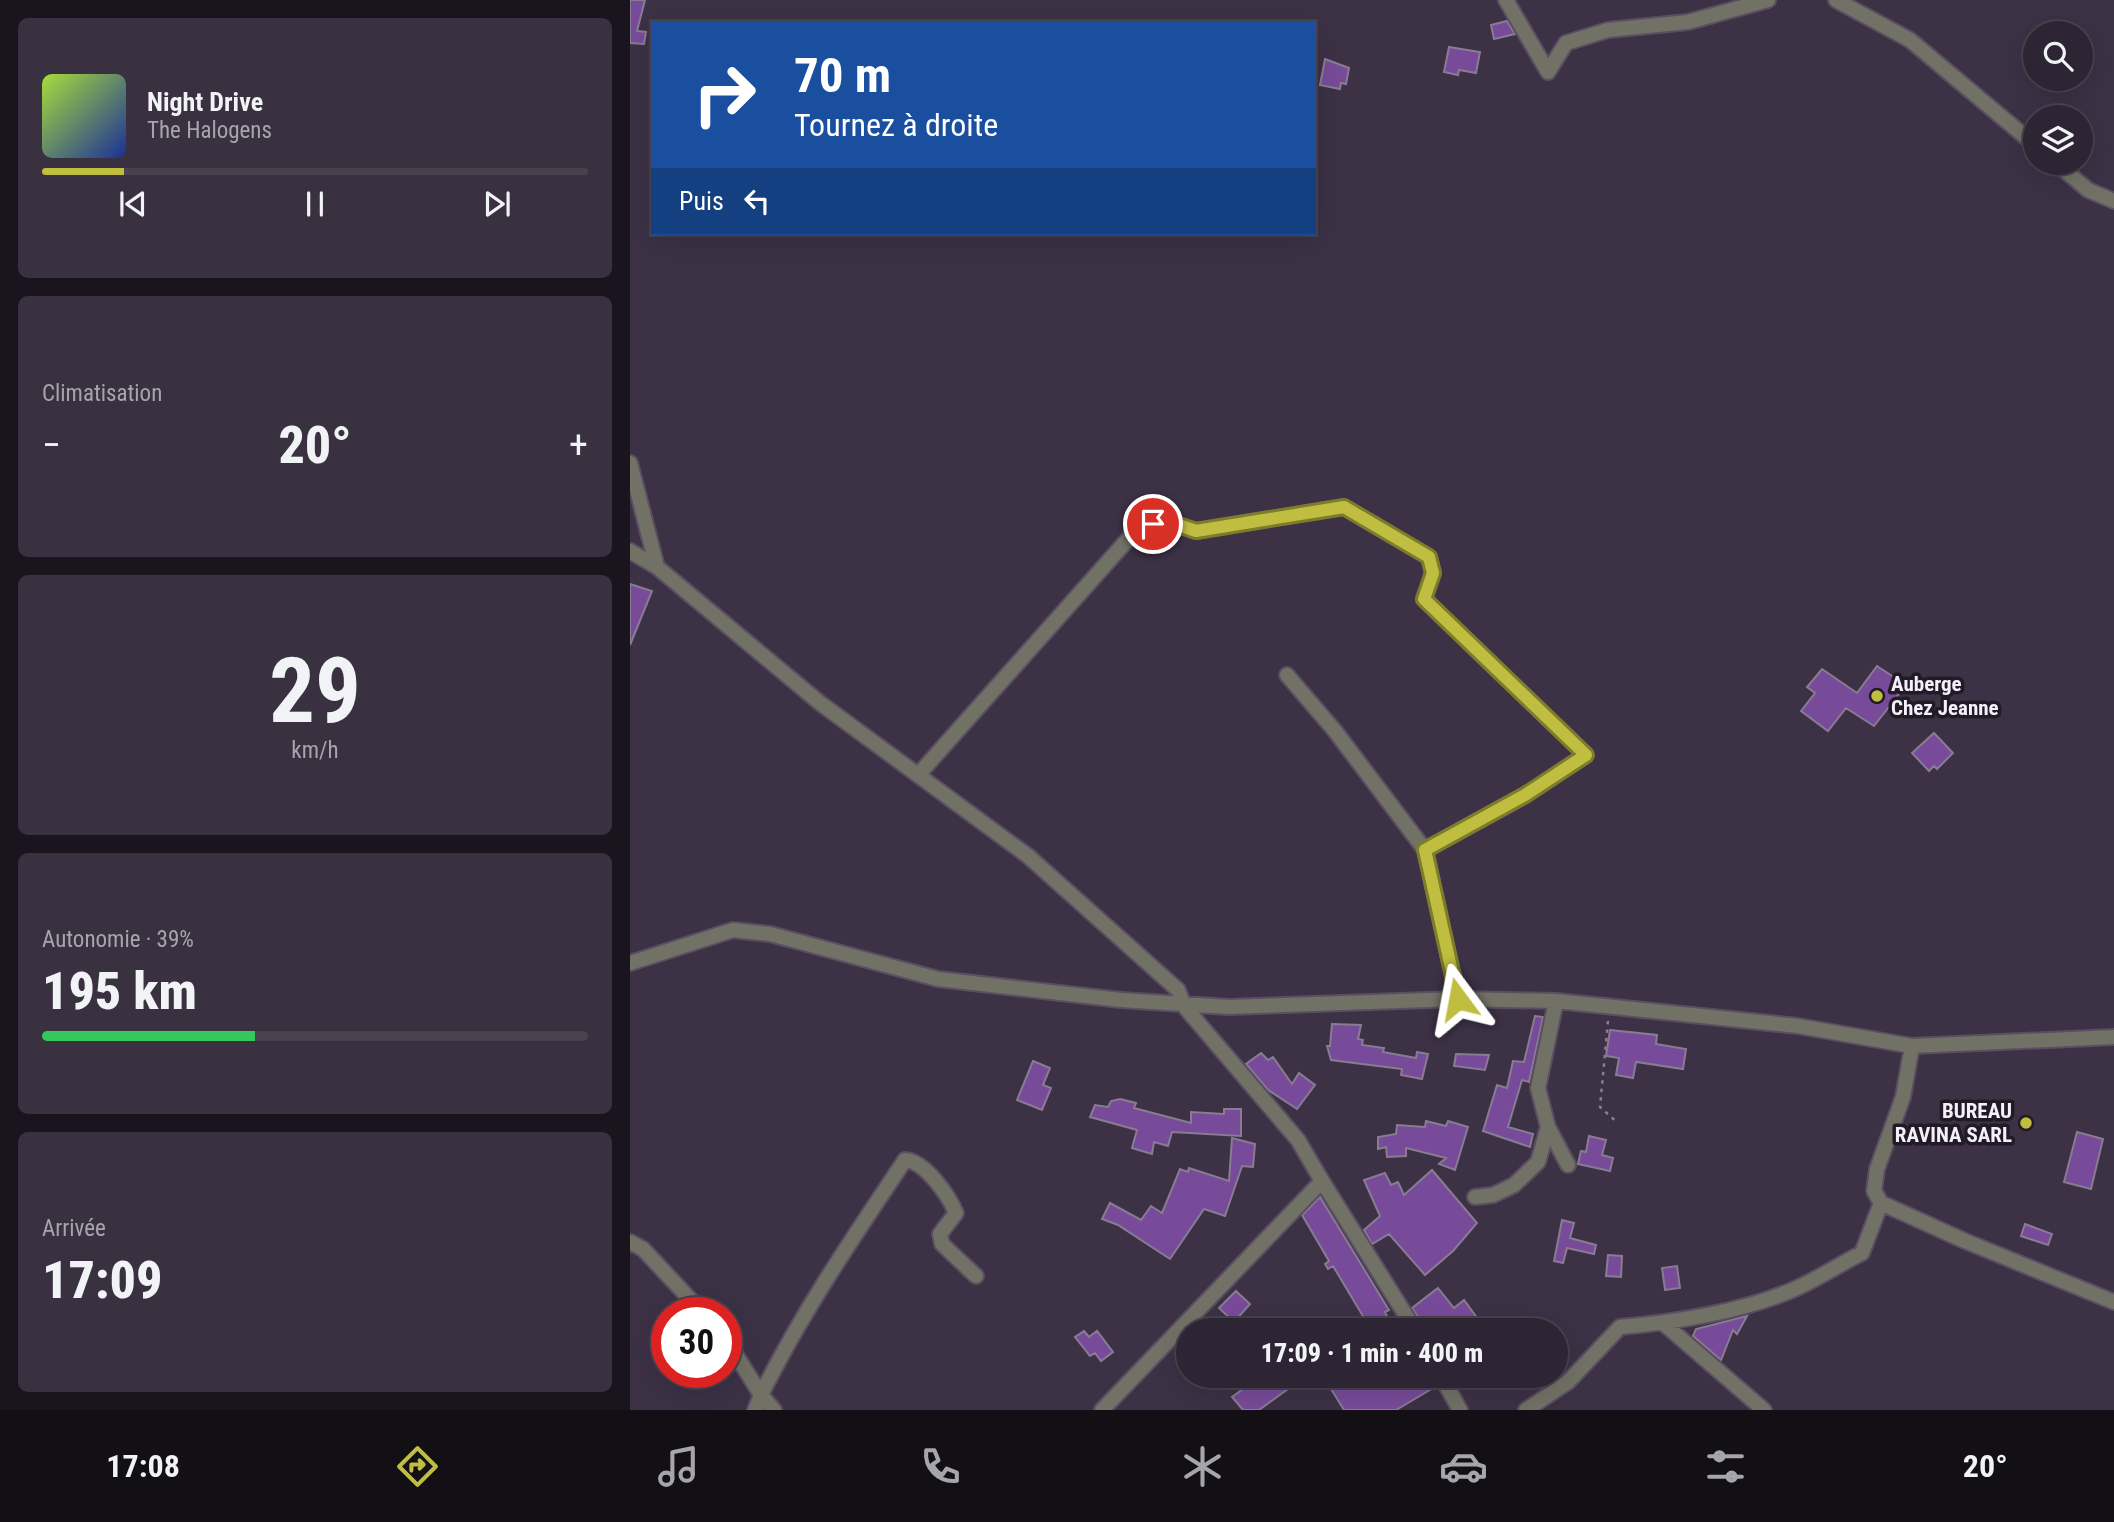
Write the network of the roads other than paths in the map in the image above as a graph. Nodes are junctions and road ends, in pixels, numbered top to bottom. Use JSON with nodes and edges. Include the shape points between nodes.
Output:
{"nodes":[{"id":1,"x":1506,"y":0,"type":"edge"},
{"id":2,"x":1768,"y":0,"type":"edge"},
{"id":3,"x":1836,"y":0,"type":"edge"},
{"id":4,"x":2023,"y":135,"type":"edge"},
{"id":5,"x":2070,"y":175,"type":"edge"},
{"id":6,"x":2114,"y":201,"type":"edge"},
{"id":7,"x":630,"y":463,"type":"edge"},
{"id":8,"x":630,"y":551,"type":"edge"},
{"id":9,"x":657,"y":567,"type":"junction"},
{"id":10,"x":1287,"y":675,"type":"dead end"},
{"id":11,"x":918,"y":775,"type":"junction"},
{"id":12,"x":1425,"y":850,"type":"junction"},
{"id":13,"x":630,"y":963,"type":"edge"},
{"id":14,"x":1458,"y":999,"type":"junction"},
{"id":15,"x":1556,"y":1001,"type":"junction"},
{"id":16,"x":1184,"y":1006,"type":"junction"},
{"id":17,"x":2114,"y":1037,"type":"edge"},
{"id":18,"x":1912,"y":1046,"type":"junction"},
{"id":19,"x":1548,"y":1127,"type":"junction"},
{"id":20,"x":1568,"y":1165,"type":"dead end"},
{"id":21,"x":1322,"y":1181,"type":"junction"},
{"id":22,"x":1475,"y":1197,"type":"dead end"},
{"id":23,"x":1881,"y":1203,"type":"junction"},
{"id":24,"x":630,"y":1242,"type":"edge"},
{"id":25,"x":976,"y":1276,"type":"dead end"},
{"id":26,"x":688,"y":1297,"type":"edge"},
{"id":27,"x":2114,"y":1302,"type":"edge"},
{"id":28,"x":1408,"y":1318,"type":"edge"},
{"id":29,"x":1663,"y":1323,"type":"junction"},
{"id":30,"x":742,"y":1365,"type":"edge"},
{"id":31,"x":1448,"y":1388,"type":"edge"},
{"id":32,"x":761,"y":1395,"type":"junction"},
{"id":33,"x":755,"y":1410,"type":"edge"},
{"id":34,"x":774,"y":1410,"type":"edge"},
{"id":35,"x":1102,"y":1410,"type":"edge"},
{"id":36,"x":1460,"y":1410,"type":"edge"},
{"id":37,"x":1526,"y":1410,"type":"edge"},
{"id":38,"x":1764,"y":1410,"type":"edge"}],
"edges":[{"from":1,"to":2,"type":"street","via":[[1548,72],[1566,43],[1608,30],[1688,22]]},
{"from":3,"to":4,"type":"street","via":[[1910,40]]},
{"from":5,"to":6,"type":"street","via":[[2088,190]]},
{"from":7,"to":9,"type":"street"},
{"from":8,"to":9,"type":"street"},
{"from":9,"to":11,"type":"street","via":[[820,703]]},
{"from":10,"to":12,"type":"street"},
{"from":11,"to":12,"type":"street","via":[[1138,528],[1167,521],[1196,531],[1344,507],[1429,557],[1433,573],[1424,599],[1586,755]]},
{"from":11,"to":16,"type":"street","via":[[1028,856],[1178,990]]},
{"from":12,"to":14,"type":"street"},
{"from":13,"to":16,"type":"street","via":[[733,930],[770,934],[938,979]]},
{"from":14,"to":15,"type":"street"},
{"from":14,"to":16,"type":"street"},
{"from":15,"to":18,"type":"street","via":[[1798,1026]]},
{"from":15,"to":19,"type":"street","via":[[1538,1088]]},
{"from":16,"to":21,"type":"street","via":[[1298,1140]]},
{"from":17,"to":18,"type":"street"},
{"from":18,"to":23,"type":"street","via":[[1903,1097],[1877,1169],[1874,1191]]},
{"from":19,"to":20,"type":"street"},
{"from":19,"to":22,"type":"street","via":[[1538,1162],[1514,1185]]},
{"from":21,"to":28,"type":"street"},
{"from":21,"to":35,"type":"street"},
{"from":23,"to":27,"type":"street"},
{"from":23,"to":29,"type":"street","via":[[1862,1253],[1790,1291]]},
{"from":24,"to":26,"type":"street","via":[[643,1249]]},
{"from":25,"to":32,"type":"street","via":[[942,1244],[940,1234],[956,1213],[952,1203],[926,1172],[905,1160],[868,1211]]},
{"from":29,"to":37,"type":"street","via":[[1620,1327],[1568,1382]]},
{"from":29,"to":38,"type":"street"},
{"from":30,"to":32,"type":"street"},
{"from":31,"to":36,"type":"street"},
{"from":32,"to":33,"type":"street"},
{"from":32,"to":34,"type":"street"}]}
